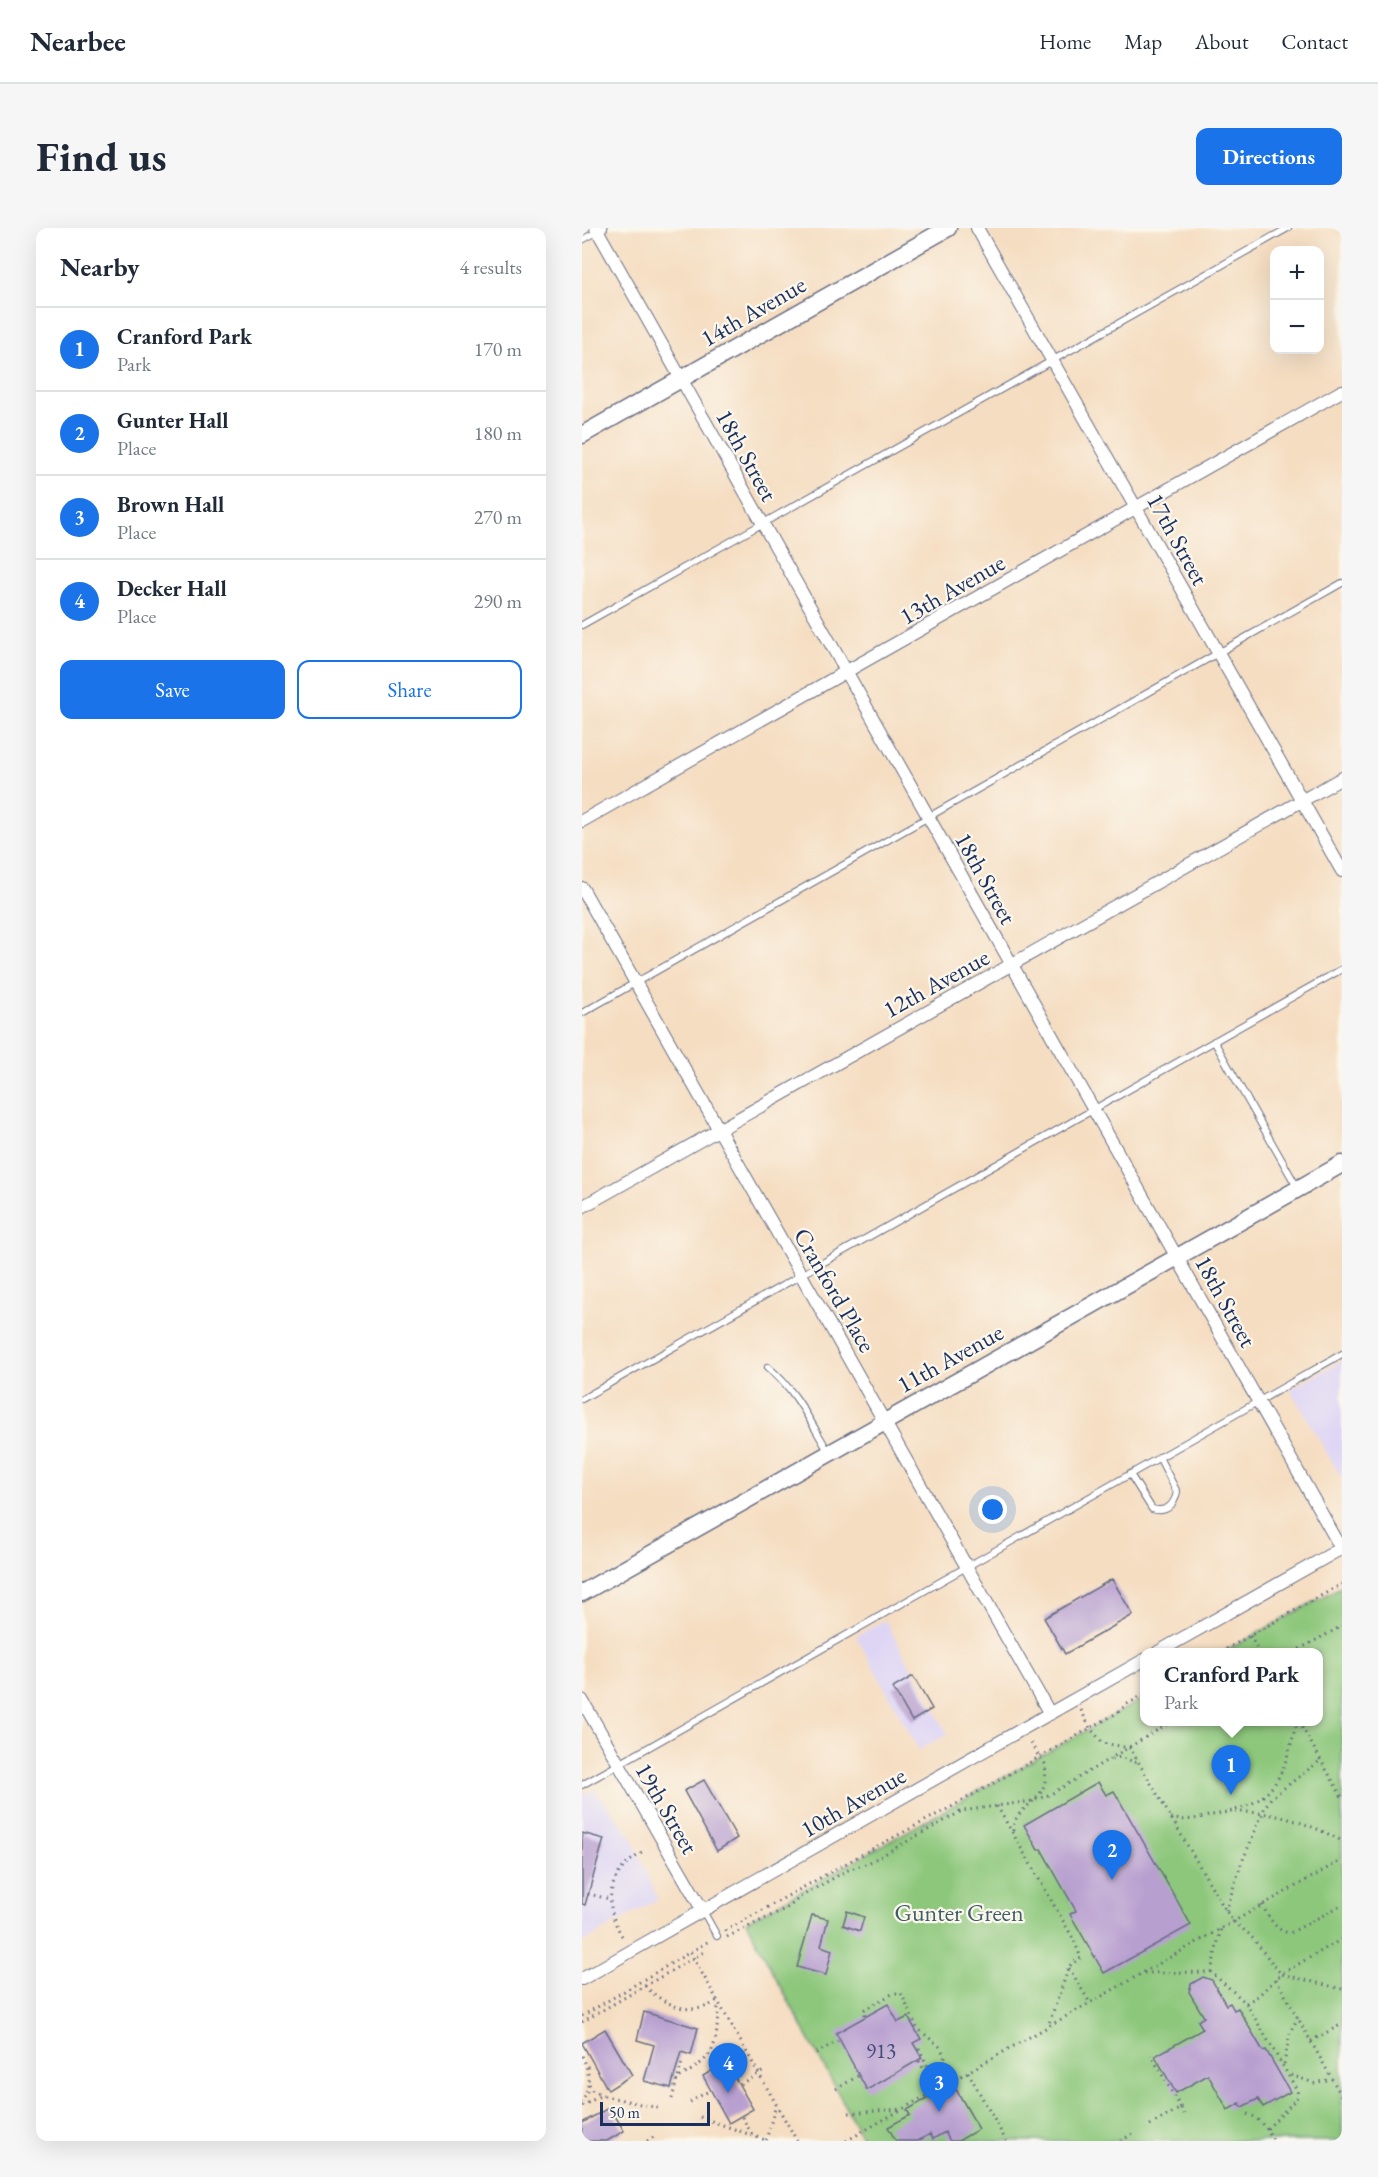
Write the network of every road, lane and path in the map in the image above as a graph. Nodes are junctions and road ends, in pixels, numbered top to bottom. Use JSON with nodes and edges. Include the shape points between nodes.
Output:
{"nodes":[{"id":1,"x":948,"y":228,"type":"edge"},
{"id":2,"x":977,"y":228,"type":"edge"},
{"id":3,"x":1288,"y":228,"type":"edge"},
{"id":4,"x":599,"y":229,"type":"edge"},
{"id":5,"x":582,"y":240,"type":"edge"},
{"id":6,"x":1053,"y":360,"type":"junction"},
{"id":7,"x":681,"y":379,"type":"junction"},
{"id":8,"x":1342,"y":391,"type":"edge"},
{"id":9,"x":582,"y":435,"type":"edge"},
{"id":10,"x":1137,"y":508,"type":"junction"},
{"id":11,"x":762,"y":524,"type":"junction"},
{"id":12,"x":1342,"y":583,"type":"edge"},
{"id":13,"x":582,"y":625,"type":"edge"},
{"id":14,"x":1219,"y":653,"type":"junction"},
{"id":15,"x":846,"y":674,"type":"junction"},
{"id":16,"x":1342,"y":778,"type":"edge"},
{"id":17,"x":1302,"y":801,"type":"junction"},
{"id":18,"x":927,"y":817,"type":"junction"},
{"id":19,"x":582,"y":821,"type":"edge"},
{"id":20,"x":1342,"y":871,"type":"edge"},
{"id":21,"x":582,"y":888,"type":"edge"},
{"id":22,"x":1011,"y":965,"type":"junction"},
{"id":23,"x":1342,"y":969,"type":"edge"},
{"id":24,"x":636,"y":982,"type":"junction"},
{"id":25,"x":582,"y":1012,"type":"edge"},
{"id":26,"x":1214,"y":1041,"type":"junction"},
{"id":27,"x":1093,"y":1110,"type":"junction"},
{"id":28,"x":719,"y":1130,"type":"junction"},
{"id":29,"x":1342,"y":1164,"type":"edge"},
{"id":30,"x":1298,"y":1189,"type":"junction"},
{"id":31,"x":582,"y":1207,"type":"edge"},
{"id":32,"x":1178,"y":1258,"type":"junction"},
{"id":33,"x":801,"y":1274,"type":"junction"},
{"id":34,"x":1342,"y":1354,"type":"edge"},
{"id":35,"x":768,"y":1367,"type":"dead end"},
{"id":36,"x":582,"y":1399,"type":"edge"},
{"id":37,"x":1259,"y":1401,"type":"junction"},
{"id":38,"x":885,"y":1422,"type":"junction"},
{"id":39,"x":829,"y":1454,"type":"junction"},
{"id":40,"x":1159,"y":1457,"type":"junction"},
{"id":41,"x":1130,"y":1474,"type":"junction"},
{"id":42,"x":1342,"y":1548,"type":"edge"},
{"id":43,"x":967,"y":1566,"type":"junction"},
{"id":44,"x":1342,"y":1584,"type":"edge"},
{"id":45,"x":582,"y":1593,"type":"edge"},
{"id":46,"x":1342,"y":1626,"type":"edge"},
{"id":47,"x":1250,"y":1636,"type":"junction"},
{"id":48,"x":1167,"y":1648,"type":"edge"},
{"id":49,"x":1230,"y":1648,"type":"edge"},
{"id":50,"x":1256,"y":1648,"type":"edge"},
{"id":51,"x":1303,"y":1648,"type":"edge"},
{"id":52,"x":1140,"y":1662,"type":"edge"},
{"id":53,"x":1140,"y":1697,"type":"edge"},
{"id":54,"x":582,"y":1700,"type":"edge"},
{"id":55,"x":1080,"y":1710,"type":"dead end"},
{"id":56,"x":1050,"y":1714,"type":"junction"},
{"id":57,"x":1164,"y":1726,"type":"edge"},
{"id":58,"x":1297,"y":1726,"type":"edge"},
{"id":59,"x":1300,"y":1726,"type":"edge"},
{"id":60,"x":1090,"y":1728,"type":"junction"},
{"id":61,"x":1028,"y":1738,"type":"dead end"},
{"id":62,"x":1127,"y":1747,"type":"junction"},
{"id":63,"x":1039,"y":1757,"type":"junction"},
{"id":64,"x":1111,"y":1759,"type":"junction"},
{"id":65,"x":1321,"y":1760,"type":"junction"},
{"id":66,"x":1138,"y":1763,"type":"junction"},
{"id":67,"x":618,"y":1765,"type":"junction"},
{"id":68,"x":582,"y":1785,"type":"edge"},
{"id":69,"x":1272,"y":1789,"type":"junction"},
{"id":70,"x":1278,"y":1793,"type":"junction"},
{"id":71,"x":1269,"y":1797,"type":"junction"},
{"id":72,"x":1342,"y":1797,"type":"edge"},
{"id":73,"x":1032,"y":1801,"type":"junction"},
{"id":74,"x":1259,"y":1801,"type":"junction"},
{"id":75,"x":997,"y":1806,"type":"junction"},
{"id":76,"x":1264,"y":1807,"type":"junction"},
{"id":77,"x":1227,"y":1813,"type":"junction"},
{"id":78,"x":1261,"y":1814,"type":"junction"},
{"id":79,"x":1170,"y":1817,"type":"junction"},
{"id":80,"x":1014,"y":1835,"type":"junction"},
{"id":81,"x":1342,"y":1841,"type":"edge"},
{"id":82,"x":642,"y":1853,"type":"dead end"},
{"id":83,"x":1340,"y":1861,"type":"edge"},
{"id":84,"x":1342,"y":1868,"type":"edge"},
{"id":85,"x":588,"y":1894,"type":"dead end"},
{"id":86,"x":610,"y":1899,"type":"junction"},
{"id":87,"x":1262,"y":1905,"type":"junction"},
{"id":88,"x":1342,"y":1905,"type":"edge"},
{"id":89,"x":703,"y":1911,"type":"junction"},
{"id":90,"x":1226,"y":1911,"type":"junction"},
{"id":91,"x":1233,"y":1921,"type":"junction"},
{"id":92,"x":1221,"y":1928,"type":"junction"},
{"id":93,"x":622,"y":1936,"type":"dead end"},
{"id":94,"x":717,"y":1936,"type":"junction"},
{"id":95,"x":725,"y":1937,"type":"dead end"},
{"id":96,"x":1342,"y":1939,"type":"edge"},
{"id":97,"x":704,"y":1952,"type":"dead end"},
{"id":98,"x":690,"y":1953,"type":"junction"},
{"id":99,"x":693,"y":1959,"type":"junction"},
{"id":100,"x":1069,"y":1968,"type":"junction"},
{"id":101,"x":1211,"y":1972,"type":"junction"},
{"id":102,"x":1141,"y":1973,"type":"junction"},
{"id":103,"x":1281,"y":1974,"type":"junction"},
{"id":104,"x":582,"y":1979,"type":"edge"},
{"id":105,"x":1276,"y":1979,"type":"junction"},
{"id":106,"x":645,"y":1986,"type":"junction"},
{"id":107,"x":1342,"y":1989,"type":"edge"},
{"id":108,"x":717,"y":2002,"type":"junction"},
{"id":109,"x":1090,"y":2002,"type":"junction"},
{"id":110,"x":1246,"y":2003,"type":"junction"},
{"id":111,"x":865,"y":2015,"type":"dead end"},
{"id":112,"x":582,"y":2016,"type":"edge"},
{"id":113,"x":1298,"y":2018,"type":"junction"},
{"id":114,"x":582,"y":2022,"type":"edge"},
{"id":115,"x":1342,"y":2024,"type":"edge"},
{"id":116,"x":1048,"y":2026,"type":"junction"},
{"id":117,"x":838,"y":2040,"type":"dead end"},
{"id":118,"x":1311,"y":2041,"type":"junction"},
{"id":119,"x":918,"y":2048,"type":"dead end"},
{"id":120,"x":816,"y":2053,"type":"dead end"},
{"id":121,"x":1151,"y":2055,"type":"dead end"},
{"id":122,"x":582,"y":2056,"type":"edge"},
{"id":123,"x":918,"y":2061,"type":"dead end"},
{"id":124,"x":682,"y":2062,"type":"dead end"},
{"id":125,"x":594,"y":2066,"type":"dead end"},
{"id":126,"x":588,"y":2067,"type":"junction"},
{"id":127,"x":766,"y":2070,"type":"dead end"},
{"id":128,"x":1287,"y":2071,"type":"junction"},
{"id":129,"x":968,"y":2072,"type":"junction"},
{"id":130,"x":759,"y":2074,"type":"junction"},
{"id":131,"x":928,"y":2074,"type":"junction"},
{"id":132,"x":858,"y":2076,"type":"dead end"},
{"id":133,"x":677,"y":2079,"type":"junction"},
{"id":134,"x":1332,"y":2079,"type":"junction"},
{"id":135,"x":589,"y":2084,"type":"junction"},
{"id":136,"x":740,"y":2084,"type":"dead end"},
{"id":137,"x":836,"y":2089,"type":"dead end"},
{"id":138,"x":935,"y":2090,"type":"junction"},
{"id":139,"x":707,"y":2092,"type":"dead end"},
{"id":140,"x":605,"y":2096,"type":"junction"},
{"id":141,"x":1342,"y":2097,"type":"edge"},
{"id":142,"x":672,"y":2099,"type":"dead end"},
{"id":143,"x":690,"y":2102,"type":"dead end"},
{"id":144,"x":582,"y":2104,"type":"edge"},
{"id":145,"x":776,"y":2105,"type":"junction"},
{"id":146,"x":658,"y":2108,"type":"dead end"},
{"id":147,"x":1181,"y":2108,"type":"junction"},
{"id":148,"x":903,"y":2109,"type":"junction"},
{"id":149,"x":849,"y":2113,"type":"dead end"},
{"id":150,"x":1184,"y":2114,"type":"dead end"},
{"id":151,"x":1247,"y":2114,"type":"dead end"},
{"id":152,"x":700,"y":2117,"type":"dead end"},
{"id":153,"x":742,"y":2117,"type":"dead end"},
{"id":154,"x":1150,"y":2126,"type":"dead end"},
{"id":155,"x":1267,"y":2129,"type":"junction"},
{"id":156,"x":1134,"y":2133,"type":"dead end"},
{"id":157,"x":657,"y":2134,"type":"dead end"},
{"id":158,"x":753,"y":2136,"type":"junction"},
{"id":159,"x":1129,"y":2139,"type":"edge"},
{"id":160,"x":647,"y":2141,"type":"edge"},
{"id":161,"x":767,"y":2141,"type":"edge"},
{"id":162,"x":797,"y":2141,"type":"edge"},
{"id":163,"x":846,"y":2141,"type":"edge"},
{"id":164,"x":1006,"y":2141,"type":"edge"},
{"id":165,"x":1121,"y":2141,"type":"edge"},
{"id":166,"x":1274,"y":2141,"type":"edge"}],
"edges":[{"from":1,"to":7,"type":"main road","name":"14th Avenue"},
{"from":2,"to":6,"type":"street","name":"17th Street"},
{"from":3,"to":6,"type":"lane"},
{"from":4,"to":5,"type":"lane"},
{"from":4,"to":7,"type":"street","name":"18th Street"},
{"from":6,"to":10,"type":"street","name":"17th Street"},
{"from":6,"to":11,"type":"lane"},
{"from":7,"to":9,"type":"main road","name":"14th Avenue"},
{"from":7,"to":11,"type":"street","name":"18th Street"},
{"from":8,"to":10,"type":"street","name":"13th Avenue"},
{"from":10,"to":14,"type":"street","name":"17th Street"},
{"from":10,"to":15,"type":"street","name":"13th Avenue"},
{"from":11,"to":13,"type":"lane"},
{"from":11,"to":15,"type":"street","name":"18th Street"},
{"from":12,"to":14,"type":"lane"},
{"from":14,"to":17,"type":"street","name":"17th Street"},
{"from":14,"to":18,"type":"lane"},
{"from":15,"to":18,"type":"street","name":"18th Street"},
{"from":15,"to":19,"type":"street","name":"13th Avenue"},
{"from":16,"to":17,"type":"street","name":"12th Avenue"},
{"from":17,"to":20,"type":"street","name":"17th Street"},
{"from":17,"to":22,"type":"street","name":"12th Avenue"},
{"from":18,"to":22,"type":"street","name":"18th Street"},
{"from":18,"to":24,"type":"lane"},
{"from":21,"to":24,"type":"street","name":"Cranford Place"},
{"from":22,"to":27,"type":"street","name":"18th Street"},
{"from":22,"to":28,"type":"street","name":"12th Avenue"},
{"from":23,"to":26,"type":"lane"},
{"from":24,"to":25,"type":"lane"},
{"from":24,"to":28,"type":"street","name":"Cranford Place"},
{"from":26,"to":27,"type":"lane"},
{"from":26,"to":30,"type":"lane"},
{"from":27,"to":32,"type":"street","name":"18th Street"},
{"from":27,"to":33,"type":"lane"},
{"from":28,"to":31,"type":"street","name":"12th Avenue"},
{"from":28,"to":33,"type":"street","name":"Cranford Place"},
{"from":29,"to":30,"type":"main road","name":"11th Avenue"},
{"from":30,"to":32,"type":"main road","name":"11th Avenue"},
{"from":32,"to":37,"type":"street","name":"18th Street"},
{"from":32,"to":38,"type":"main road","name":"11th Avenue"},
{"from":33,"to":36,"type":"lane"},
{"from":33,"to":38,"type":"street","name":"Cranford Place"},
{"from":34,"to":37,"type":"lane"},
{"from":35,"to":39,"type":"lane","via":[[791,1390]]},
{"from":37,"to":40,"type":"lane"},
{"from":37,"to":42,"type":"street","name":"18th Street"},
{"from":38,"to":39,"type":"main road","name":"11th Avenue"},
{"from":38,"to":43,"type":"street","name":"Cranford Place"},
{"from":39,"to":45,"type":"main road","name":"11th Avenue"},
{"from":40,"to":41,"type":"lane"},
{"from":40,"to":41,"type":"lane","via":[[1177,1492],[1168,1509],[1152,1509]]},
{"from":41,"to":43,"type":"lane"},
{"from":42,"to":48,"type":"street"},
{"from":43,"to":56,"type":"street","name":"Cranford Place"},
{"from":43,"to":67,"type":"lane"},
{"from":44,"to":47,"type":"path"},
{"from":46,"to":51,"type":"path"},
{"from":47,"to":49,"type":"path"},
{"from":47,"to":50,"type":"path"},
{"from":52,"to":56,"type":"street","name":"10th Avenue"},
{"from":53,"to":60,"type":"path"},
{"from":54,"to":67,"type":"street","name":"19th Street"},
{"from":55,"to":60,"type":"path"},
{"from":56,"to":89,"type":"street","name":"10th Avenue"},
{"from":57,"to":62,"type":"path"},
{"from":58,"to":69,"type":"path"},
{"from":59,"to":65,"type":"path"},
{"from":60,"to":62,"type":"path","via":[[1103,1743]]},
{"from":60,"to":63,"type":"path"},
{"from":61,"to":63,"type":"path"},
{"from":62,"to":64,"type":"path"},
{"from":62,"to":66,"type":"path"},
{"from":63,"to":73,"type":"path","via":[[1046,1764],[1046,1777],[1043,1790]]},
{"from":63,"to":94,"type":"path"},
{"from":64,"to":66,"type":"path","via":[[1120,1757]]},
{"from":64,"to":73,"type":"path"},
{"from":65,"to":70,"type":"path"},
{"from":65,"to":72,"type":"path"},
{"from":66,"to":79,"type":"path"},
{"from":67,"to":68,"type":"lane"},
{"from":67,"to":89,"type":"street","name":"19th Street"},
{"from":69,"to":71,"type":"path"},
{"from":69,"to":74,"type":"path"},
{"from":70,"to":71,"type":"path"},
{"from":70,"to":76,"type":"path"},
{"from":71,"to":74,"type":"path"},
{"from":71,"to":76,"type":"path"},
{"from":73,"to":75,"type":"path"},
{"from":73,"to":80,"type":"path","via":[[1015,1821]]},
{"from":74,"to":77,"type":"path"},
{"from":75,"to":80,"type":"path"},
{"from":75,"to":95,"type":"path","via":[[962,1811],[848,1870],[789,1907]]},
{"from":76,"to":78,"type":"path"},
{"from":77,"to":78,"type":"path"},
{"from":77,"to":79,"type":"path","via":[[1180,1820]]},
{"from":78,"to":81,"type":"path","via":[[1300,1821]]},
{"from":78,"to":90,"type":"path"},
{"from":79,"to":90,"type":"path"},
{"from":80,"to":100,"type":"path","via":[[1074,1940],[1081,1958]]},
{"from":82,"to":86,"type":"path","via":[[620,1870]]},
{"from":83,"to":84,"type":"path"},
{"from":83,"to":87,"type":"path"},
{"from":85,"to":86,"type":"path"},
{"from":86,"to":93,"type":"path","via":[[610,1909]]},
{"from":87,"to":88,"type":"path","via":[[1277,1928],[1290,1933]]},
{"from":87,"to":91,"type":"path"},
{"from":89,"to":94,"type":"lane","name":"19th Street"},
{"from":89,"to":104,"type":"street","name":"10th Avenue"},
{"from":90,"to":91,"type":"path"},
{"from":91,"to":92,"type":"path"},
{"from":91,"to":103,"type":"path","via":[[1250,1935]]},
{"from":92,"to":101,"type":"path"},
{"from":92,"to":102,"type":"path"},
{"from":94,"to":98,"type":"path"},
{"from":96,"to":103,"type":"path"},
{"from":97,"to":99,"type":"path"},
{"from":98,"to":99,"type":"path"},
{"from":98,"to":112,"type":"path"},
{"from":99,"to":106,"type":"path"},
{"from":99,"to":108,"type":"path"},
{"from":100,"to":109,"type":"path"},
{"from":100,"to":116,"type":"path"},
{"from":101,"to":102,"type":"path"},
{"from":101,"to":110,"type":"path"},
{"from":102,"to":109,"type":"path"},
{"from":103,"to":105,"type":"path"},
{"from":103,"to":107,"type":"path"},
{"from":105,"to":110,"type":"path"},
{"from":105,"to":113,"type":"path"},
{"from":106,"to":108,"type":"path","via":[[664,2002],[678,2007],[702,2008]]},
{"from":106,"to":114,"type":"path"},
{"from":108,"to":130,"type":"path"},
{"from":108,"to":133,"type":"path","via":[[716,2036],[710,2055]]},
{"from":109,"to":116,"type":"path"},
{"from":110,"to":128,"type":"path"},
{"from":111,"to":131,"type":"path","via":[[865,2009],[901,1993],[917,2028],[945,2056],[944,2064]]},
{"from":113,"to":118,"type":"path"},
{"from":113,"to":128,"type":"path","via":[[1285,2049]]},
{"from":115,"to":118,"type":"path"},
{"from":116,"to":129,"type":"path"},
{"from":117,"to":120,"type":"path"},
{"from":118,"to":134,"type":"path"},
{"from":119,"to":131,"type":"path","via":[[930,2070]]},
{"from":121,"to":147,"type":"path"},
{"from":122,"to":126,"type":"path"},
{"from":123,"to":131,"type":"path"},
{"from":124,"to":133,"type":"path"},
{"from":125,"to":126,"type":"path"},
{"from":126,"to":135,"type":"path"},
{"from":127,"to":130,"type":"path"},
{"from":128,"to":134,"type":"path","via":[[1293,2077],[1314,2083]]},
{"from":128,"to":155,"type":"path","via":[[1298,2095]]},
{"from":129,"to":138,"type":"path"},
{"from":129,"to":164,"type":"path"},
{"from":130,"to":136,"type":"path"},
{"from":130,"to":145,"type":"path"},
{"from":131,"to":138,"type":"path"},
{"from":132,"to":137,"type":"path"},
{"from":133,"to":142,"type":"path"},
{"from":134,"to":141,"type":"path"},
{"from":135,"to":140,"type":"path"},
{"from":135,"to":144,"type":"path"},
{"from":138,"to":148,"type":"path"},
{"from":139,"to":143,"type":"path"},
{"from":140,"to":144,"type":"path"},
{"from":140,"to":146,"type":"path"},
{"from":145,"to":161,"type":"path"},
{"from":145,"to":162,"type":"path"},
{"from":147,"to":150,"type":"path"},
{"from":147,"to":154,"type":"path"},
{"from":148,"to":149,"type":"path"},
{"from":148,"to":163,"type":"path"},
{"from":151,"to":155,"type":"path"},
{"from":152,"to":158,"type":"path"},
{"from":153,"to":158,"type":"path"},
{"from":155,"to":166,"type":"path"},
{"from":156,"to":159,"type":"path"},
{"from":157,"to":160,"type":"path"},
{"from":158,"to":161,"type":"path"},
{"from":159,"to":165,"type":"path"}]}
